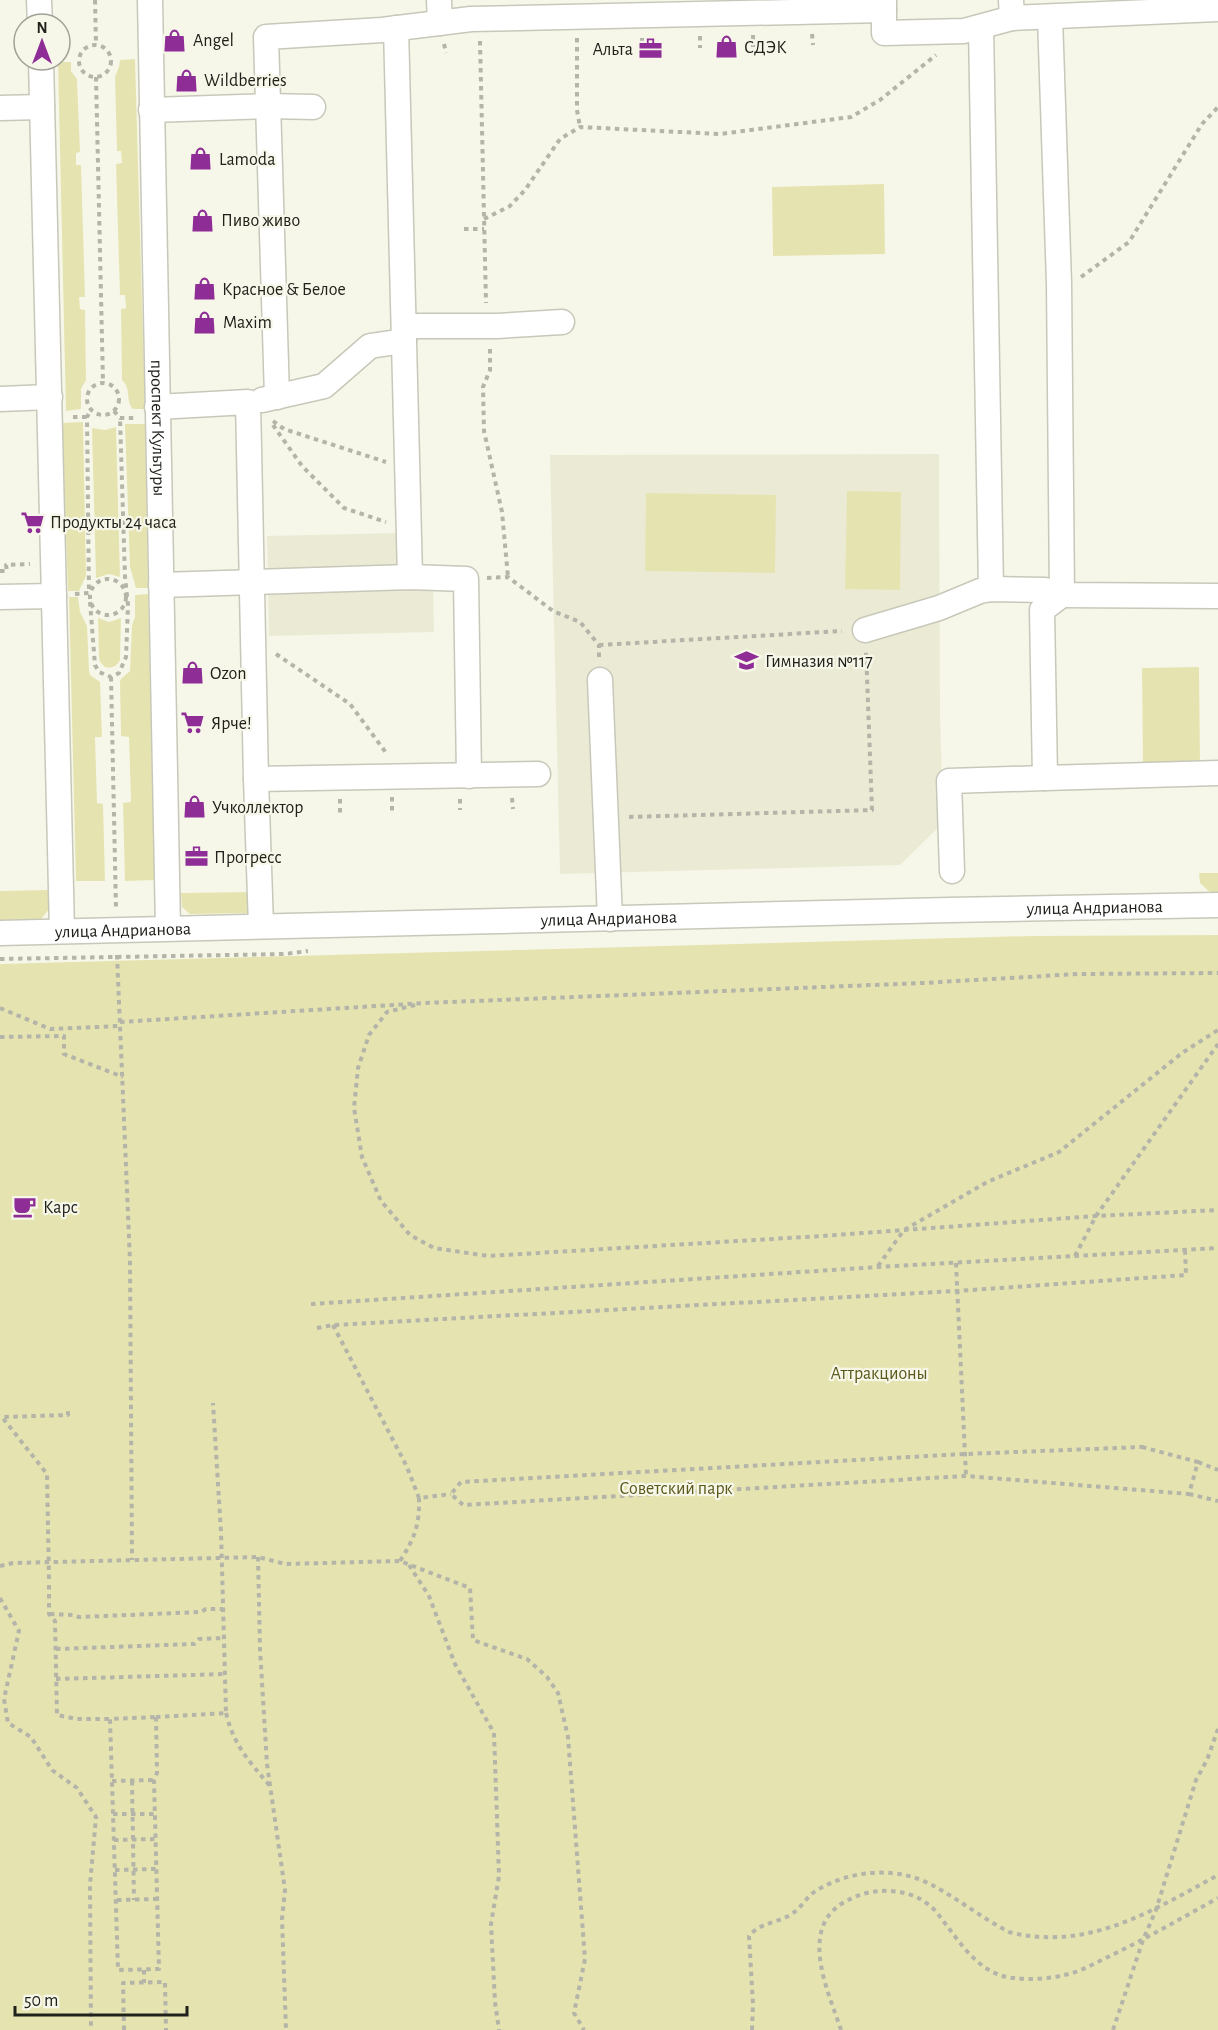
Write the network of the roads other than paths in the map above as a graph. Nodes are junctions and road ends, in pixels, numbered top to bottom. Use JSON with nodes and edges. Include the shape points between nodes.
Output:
{"nodes":[{"id":1,"x":150,"y":0,"type":"edge"},
{"id":2,"x":884,"y":5,"type":"edge"},
{"id":3,"x":1012,"y":9,"type":"edge"},
{"id":4,"x":1218,"y":9,"type":"edge"},
{"id":5,"x":439,"y":11,"type":"edge"},
{"id":6,"x":1050,"y":16,"type":"junction"},
{"id":7,"x":396,"y":28,"type":"junction"},
{"id":8,"x":972,"y":29,"type":"junction"},
{"id":9,"x":41,"y":72,"type":"edge"},
{"id":10,"x":268,"y":106,"type":"junction"},
{"id":11,"x":42,"y":107,"type":"junction"},
{"id":12,"x":313,"y":107,"type":"dead end"},
{"id":13,"x":0,"y":108,"type":"edge"},
{"id":14,"x":151,"y":110,"type":"junction"},
{"id":15,"x":562,"y":322,"type":"dead end"},
{"id":16,"x":404,"y":334,"type":"junction"},
{"id":17,"x":50,"y":397,"type":"junction"},
{"id":18,"x":277,"y":397,"type":"junction"},
{"id":19,"x":0,"y":399,"type":"edge"},
{"id":20,"x":248,"y":402,"type":"junction"},
{"id":21,"x":148,"y":412,"type":"junction"},
{"id":22,"x":410,"y":577,"type":"junction"},
{"id":23,"x":253,"y":583,"type":"junction"},
{"id":24,"x":162,"y":585,"type":"junction"},
{"id":25,"x":991,"y":589,"type":"junction"},
{"id":26,"x":1062,"y":595,"type":"junction"},
{"id":27,"x":54,"y":596,"type":"junction"},
{"id":28,"x":1218,"y":596,"type":"edge"},
{"id":29,"x":0,"y":597,"type":"edge"},
{"id":30,"x":865,"y":630,"type":"road end"},
{"id":31,"x":600,"y":680,"type":"dead end"},
{"id":32,"x":1218,"y":773,"type":"edge"},
{"id":33,"x":538,"y":774,"type":"dead end"},
{"id":34,"x":469,"y":776,"type":"junction"},
{"id":35,"x":1045,"y":778,"type":"junction"},
{"id":36,"x":256,"y":779,"type":"junction"},
{"id":37,"x":952,"y":870,"type":"dead end"},
{"id":38,"x":1218,"y":905,"type":"edge"},
{"id":39,"x":610,"y":919,"type":"junction"},
{"id":40,"x":261,"y":926,"type":"junction"},
{"id":41,"x":168,"y":928,"type":"junction"},
{"id":42,"x":62,"y":931,"type":"junction"},
{"id":43,"x":0,"y":933,"type":"edge"}],
"edges":[{"from":1,"to":14,"type":"street","name":"проспект Культуры"},
{"from":2,"to":5,"type":"street","via":[[480,19]]},
{"from":2,"to":8,"type":"street","via":[[884,33]]},
{"from":3,"to":6,"type":"street"},
{"from":3,"to":8,"type":"street"},
{"from":4,"to":6,"type":"street"},
{"from":5,"to":7,"type":"street"},
{"from":6,"to":26,"type":"street","via":[[1059,283]]},
{"from":7,"to":10,"type":"street","via":[[266,37]]},
{"from":7,"to":16,"type":"street"},
{"from":8,"to":25,"type":"street"},
{"from":9,"to":11,"type":"street"},
{"from":10,"to":12,"type":"street"},
{"from":10,"to":14,"type":"street"},
{"from":10,"to":18,"type":"street"},
{"from":11,"to":13,"type":"street"},
{"from":11,"to":17,"type":"street"},
{"from":14,"to":21,"type":"street","name":"проспект Культуры"},
{"from":15,"to":16,"type":"street"},
{"from":16,"to":18,"type":"street","via":[[370,346],[324,386]]},
{"from":16,"to":22,"type":"street"},
{"from":17,"to":19,"type":"street"},
{"from":17,"to":27,"type":"street"},
{"from":18,"to":20,"type":"street"},
{"from":20,"to":21,"type":"street"},
{"from":20,"to":23,"type":"street"},
{"from":21,"to":24,"type":"street","name":"проспект Культуры"},
{"from":22,"to":23,"type":"street"},
{"from":22,"to":34,"type":"street","via":[[466,579]]},
{"from":23,"to":24,"type":"street"},
{"from":23,"to":36,"type":"street"},
{"from":24,"to":41,"type":"street","name":"проспект Культуры"},
{"from":25,"to":26,"type":"street","via":[[1045,590]]},
{"from":25,"to":30,"type":"street"},
{"from":26,"to":28,"type":"street"},
{"from":26,"to":35,"type":"street","via":[[1042,610]]},
{"from":27,"to":29,"type":"street"},
{"from":27,"to":42,"type":"street"},
{"from":31,"to":39,"type":"street"},
{"from":32,"to":35,"type":"street"},
{"from":33,"to":34,"type":"street"},
{"from":34,"to":36,"type":"street"},
{"from":35,"to":37,"type":"street","via":[[949,781]]},
{"from":36,"to":40,"type":"street"},
{"from":38,"to":39,"type":"street","name":"улица Андрианова"},
{"from":39,"to":40,"type":"street","name":"улица Андрианова"},
{"from":40,"to":41,"type":"street","name":"улица Андрианова"},
{"from":41,"to":42,"type":"street","name":"улица Андрианова"},
{"from":42,"to":43,"type":"street","name":"улица Андрианова"}]}
